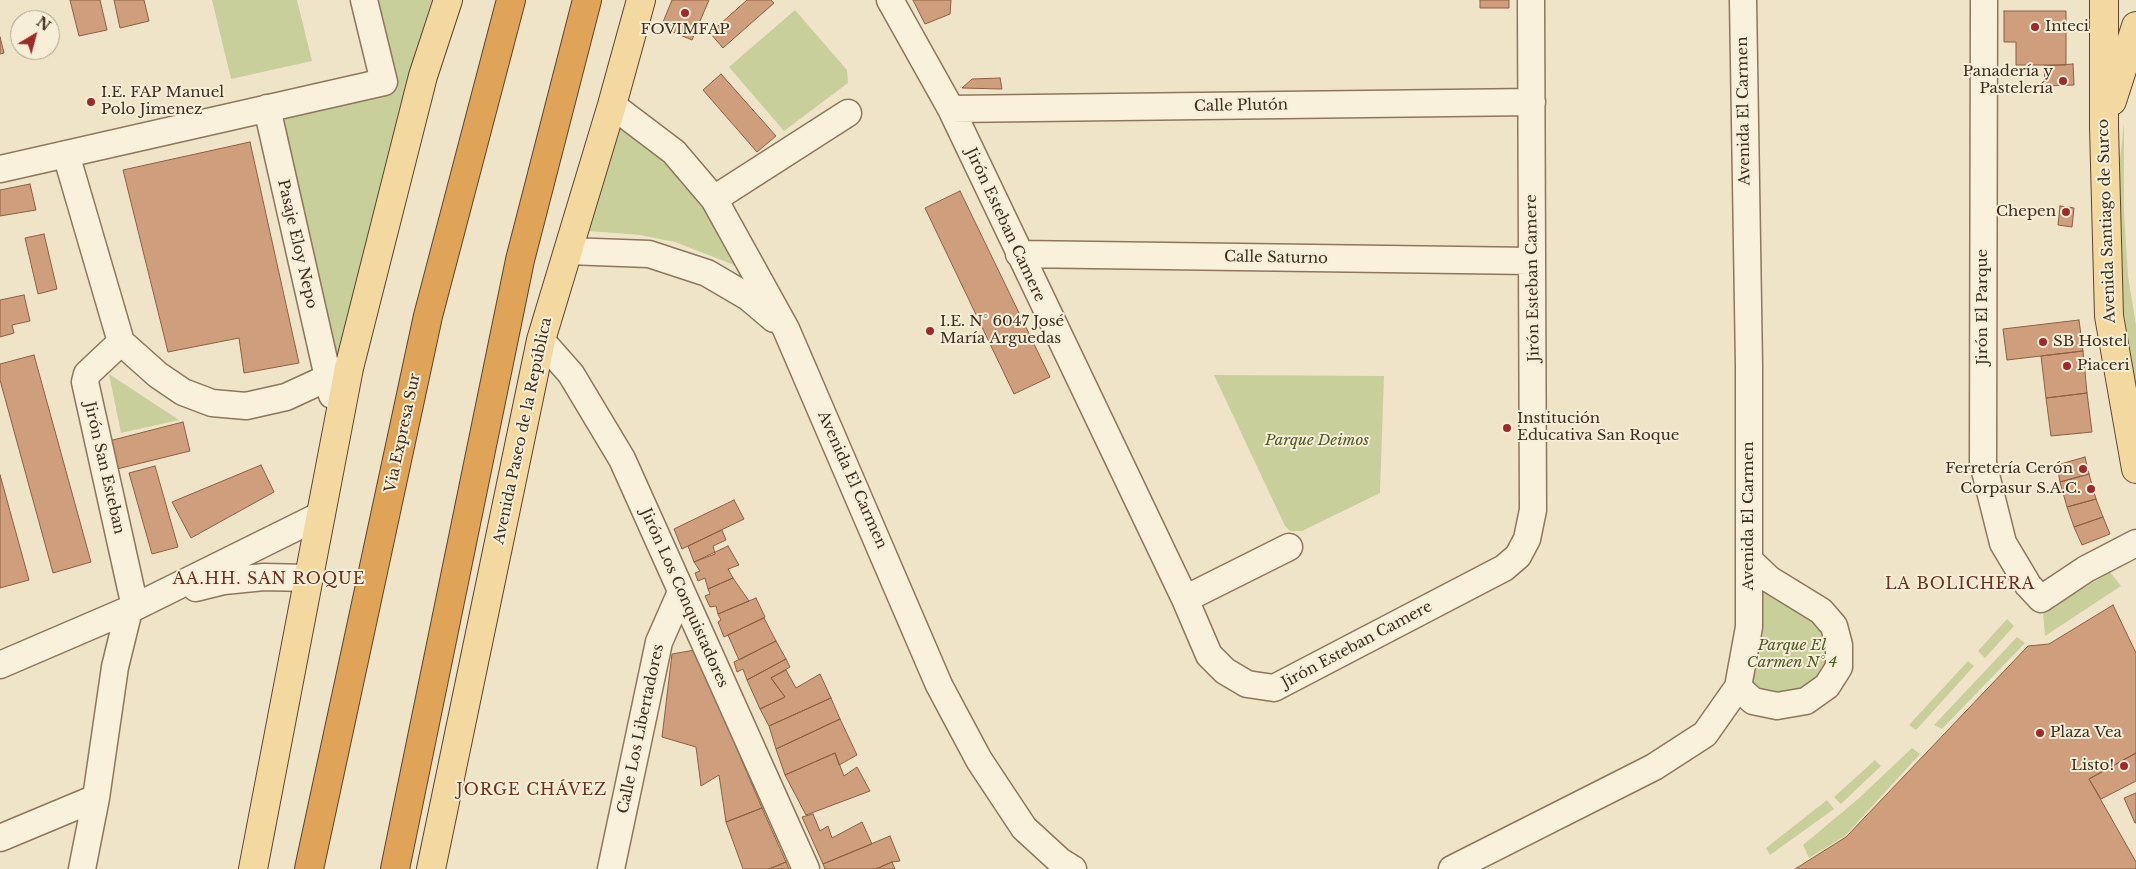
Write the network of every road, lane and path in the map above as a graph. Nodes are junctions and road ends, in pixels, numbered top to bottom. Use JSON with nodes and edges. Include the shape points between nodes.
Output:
{"nodes":[{"id":1,"x":364,"y":0,"type":"edge"},
{"id":2,"x":448,"y":0,"type":"edge"},
{"id":3,"x":511,"y":0,"type":"edge"},
{"id":4,"x":587,"y":0,"type":"edge"},
{"id":5,"x":641,"y":0,"type":"edge"},
{"id":6,"x":1531,"y":0,"type":"edge"},
{"id":7,"x":1743,"y":0,"type":"edge"},
{"id":8,"x":1984,"y":0,"type":"edge"},
{"id":9,"x":2104,"y":0,"type":"edge"},
{"id":10,"x":890,"y":1,"type":"edge"},
{"id":11,"x":2136,"y":26,"type":"edge"},
{"id":12,"x":1532,"y":102,"type":"junction"},
{"id":13,"x":612,"y":105,"type":"junction"},
{"id":14,"x":267,"y":108,"type":"junction"},
{"id":15,"x":951,"y":109,"type":"junction"},
{"id":16,"x":848,"y":113,"type":"dead end"},
{"id":17,"x":2104,"y":127,"type":"junction"},
{"id":18,"x":66,"y":154,"type":"junction"},
{"id":19,"x":0,"y":169,"type":"edge"},
{"id":20,"x":714,"y":199,"type":"junction"},
{"id":21,"x":568,"y":252,"type":"junction"},
{"id":22,"x":1019,"y":254,"type":"junction"},
{"id":23,"x":1532,"y":261,"type":"junction"},
{"id":24,"x":786,"y":329,"type":"junction"},
{"id":25,"x":541,"y":340,"type":"junction"},
{"id":26,"x":121,"y":342,"type":"junction"},
{"id":27,"x":338,"y":374,"type":"junction"},
{"id":28,"x":2136,"y":469,"type":"edge"},
{"id":29,"x":321,"y":515,"type":"junction"},
{"id":30,"x":2136,"y":543,"type":"edge"},
{"id":31,"x":1289,"y":548,"type":"dead end"},
{"id":32,"x":1749,"y":560,"type":"junction"},
{"id":33,"x":309,"y":578,"type":"junction"},
{"id":34,"x":680,"y":592,"type":"junction"},
{"id":35,"x":1185,"y":599,"type":"junction"},
{"id":36,"x":138,"y":606,"type":"junction"},
{"id":37,"x":0,"y":665,"type":"edge"},
{"id":38,"x":1738,"y":687,"type":"junction"},
{"id":39,"x":96,"y":798,"type":"junction"},
{"id":40,"x":0,"y":838,"type":"edge"},
{"id":41,"x":82,"y":869,"type":"edge"},
{"id":42,"x":253,"y":869,"type":"edge"},
{"id":43,"x":309,"y":869,"type":"edge"},
{"id":44,"x":395,"y":869,"type":"edge"},
{"id":45,"x":431,"y":869,"type":"edge"},
{"id":46,"x":611,"y":869,"type":"edge"},
{"id":47,"x":806,"y":869,"type":"edge"},
{"id":48,"x":1073,"y":869,"type":"edge"},
{"id":49,"x":1452,"y":869,"type":"edge"}],
"edges":[{"from":1,"to":14,"type":"street","via":[[384,82]]},
{"from":2,"to":27,"type":"main road","via":[[423,76]]},
{"from":3,"to":43,"type":"highway","name":"Via Expresa Sur","via":[[428,316]]},
{"from":4,"to":44,"type":"highway","via":[[520,260]]},
{"from":5,"to":13,"type":"main road","name":"Avenida Paseo de la República"},
{"from":6,"to":12,"type":"street","name":"Jirón Esteban Camere"},
{"from":7,"to":32,"type":"street","name":"Avenida El Carmen"},
{"from":8,"to":30,"type":"street","name":"Jirón El Parque","via":[[1983,463],[2003,543],[2028,585],[2042,599],[2086,569]]},
{"from":9,"to":17,"type":"main road","name":"Avenida Santiago de Surco"},
{"from":10,"to":15,"type":"street","name":"Jirón Esteban Camere"},
{"from":11,"to":17,"type":"main road"},
{"from":12,"to":15,"type":"street","name":"Calle Plutón"},
{"from":12,"to":23,"type":"street","name":"Jirón Esteban Camere"},
{"from":13,"to":20,"type":"street","name":"Avenida El Carmen","via":[[674,152]]},
{"from":13,"to":21,"type":"main road","name":"Avenida Paseo de la República"},
{"from":14,"to":18,"type":"street"},
{"from":14,"to":27,"type":"street","name":"Pasaje Eloy Nepo"},
{"from":15,"to":22,"type":"street","name":"Jirón Esteban Camere"},
{"from":16,"to":20,"type":"street"},
{"from":17,"to":28,"type":"main road","name":"Avenida Santiago de Surco","via":[[2109,316]]},
{"from":18,"to":19,"type":"street"},
{"from":18,"to":26,"type":"street"},
{"from":20,"to":24,"type":"street","name":"Avenida El Carmen"},
{"from":21,"to":24,"type":"street","via":[[649,254],[707,273],[748,298]]},
{"from":21,"to":25,"type":"main road","name":"Avenida Paseo de la República"},
{"from":22,"to":23,"type":"street","name":"Calle Saturno"},
{"from":22,"to":35,"type":"street","name":"Jirón Esteban Camere"},
{"from":23,"to":35,"type":"street","name":"Jirón Esteban Camere","via":[[1533,510],[1527,539],[1518,556],[1504,568],[1274,688],[1247,684],[1225,671],[1209,655]]},
{"from":24,"to":48,"type":"street","name":"Avenida El Carmen","via":[[939,686],[970,743],[1024,828]]},
{"from":25,"to":34,"type":"street","name":"Jirón Los Conquistadores","via":[[571,374],[622,459]]},
{"from":25,"to":45,"type":"main road","name":"Avenida Paseo de la República"},
{"from":26,"to":27,"type":"street","via":[[183,392],[212,403],[246,406],[286,397]]},
{"from":26,"to":36,"type":"street","name":"Jirón San Esteban","via":[[87,374],[85,382]]},
{"from":27,"to":29,"type":"main road","via":[[339,422]]},
{"from":29,"to":33,"type":"main road"},
{"from":29,"to":36,"type":"street"},
{"from":31,"to":35,"type":"street"},
{"from":32,"to":38,"type":"street","name":"Avenida El Carmen","via":[[1749,627]]},
{"from":32,"to":38,"type":"street","via":[[1769,579],[1821,610],[1834,626],[1839,645],[1839,667],[1827,686],[1806,701],[1777,706],[1753,701]]},
{"from":33,"to":36,"type":"street","via":[[264,576],[224,581]]},
{"from":33,"to":42,"type":"main road"},
{"from":34,"to":46,"type":"street","name":"Calle Los Libertadores","via":[[659,642]]},
{"from":34,"to":47,"type":"street","name":"Jirón Los Conquistadores"},
{"from":36,"to":37,"type":"street"},
{"from":36,"to":39,"type":"street","name":"Jirón San Esteban","via":[[115,667]]},
{"from":38,"to":49,"type":"street","name":"Avenida El Carmen","via":[[1705,734],[1654,767]]},
{"from":39,"to":40,"type":"street"},
{"from":39,"to":41,"type":"street","name":"Jirón San Esteban"}]}
